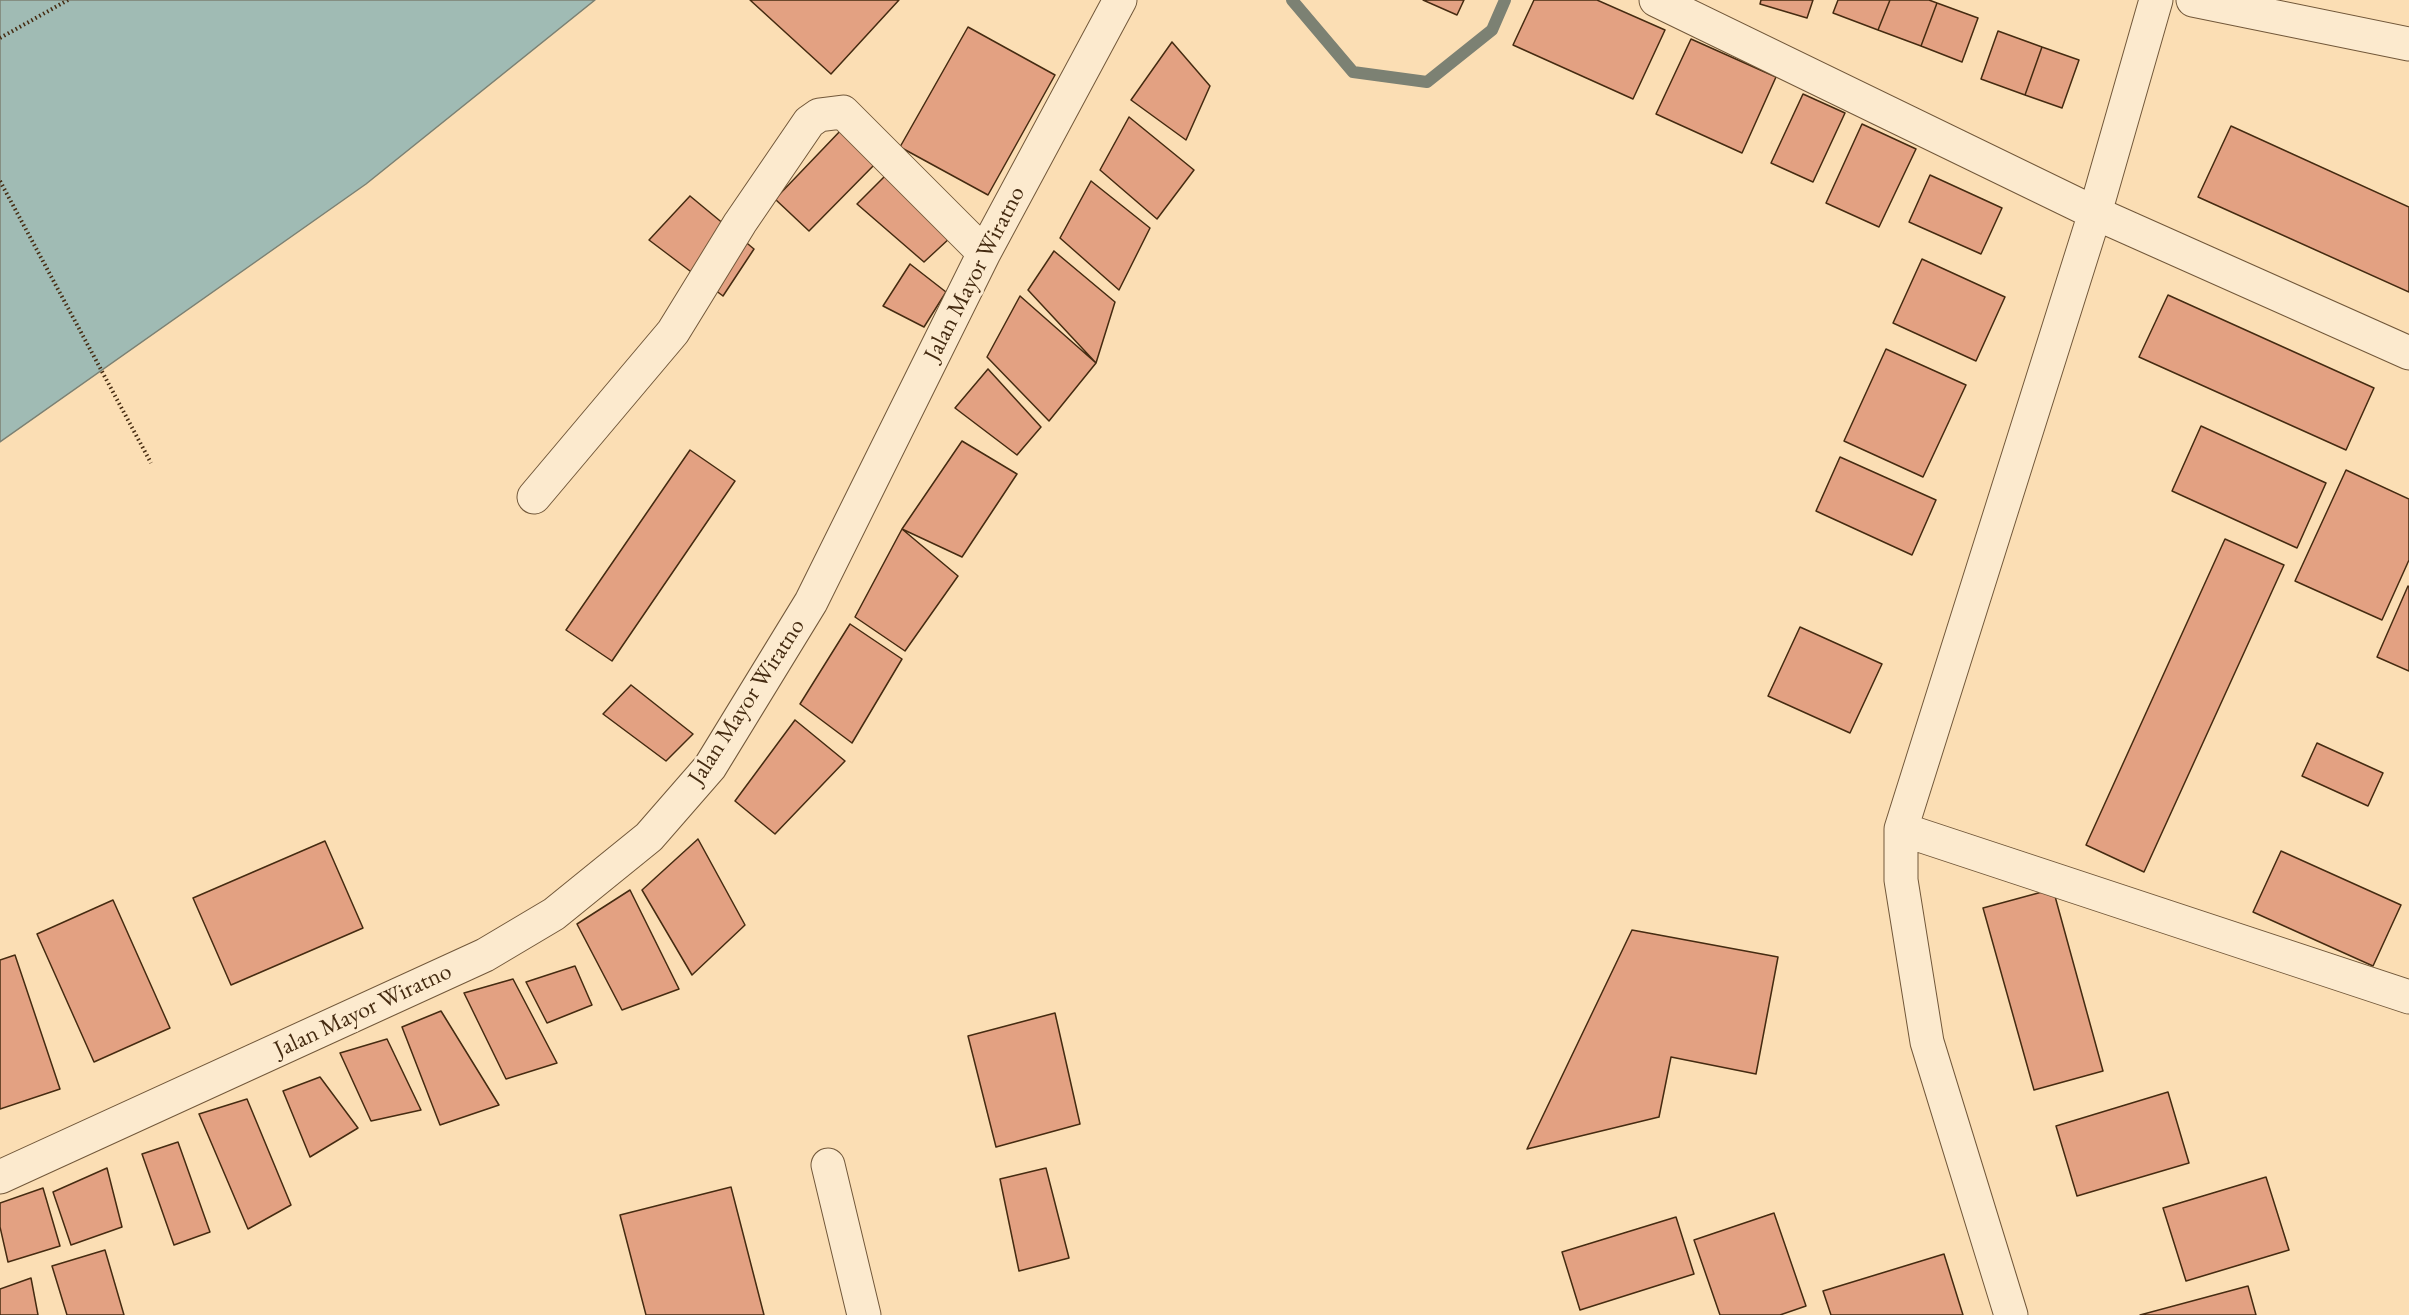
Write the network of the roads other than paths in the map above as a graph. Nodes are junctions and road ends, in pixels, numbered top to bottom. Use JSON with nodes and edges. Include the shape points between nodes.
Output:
{"nodes":[{"id":1,"x":1120,"y":0,"type":"edge"},
{"id":2,"x":1656,"y":0,"type":"edge"},
{"id":3,"x":2156,"y":0,"type":"edge"},
{"id":4,"x":2193,"y":0,"type":"edge"},
{"id":5,"x":2409,"y":44,"type":"edge"},
{"id":6,"x":2095,"y":213,"type":"junction"},
{"id":7,"x":984,"y":253,"type":"junction"},
{"id":8,"x":2409,"y":353,"type":"edge"},
{"id":9,"x":534,"y":497,"type":"dead end"},
{"id":10,"x":1901,"y":829,"type":"junction"},
{"id":11,"x":2409,"y":997,"type":"edge"},
{"id":12,"x":828,"y":1165,"type":"dead end"},
{"id":13,"x":0,"y":1178,"type":"edge"},
{"id":14,"x":864,"y":1315,"type":"edge"},
{"id":15,"x":2011,"y":1315,"type":"edge"}],
"edges":[{"from":1,"to":7,"type":"street","name":"Jalan Mayor Wiratno"},
{"from":2,"to":6,"type":"street"},
{"from":3,"to":6,"type":"street"},
{"from":4,"to":5,"type":"street"},
{"from":6,"to":8,"type":"street"},
{"from":6,"to":10,"type":"street"},
{"from":7,"to":9,"type":"street","via":[[843,112],[819,115],[809,122],[740,223],[673,332]]},
{"from":7,"to":13,"type":"street","name":"Jalan Mayor Wiratno","via":[[811,602],[710,767],[649,837],[554,914],[485,955]]},
{"from":10,"to":11,"type":"street"},
{"from":10,"to":15,"type":"street","via":[[1901,880],[1927,1042]]},
{"from":12,"to":14,"type":"street"}]}
